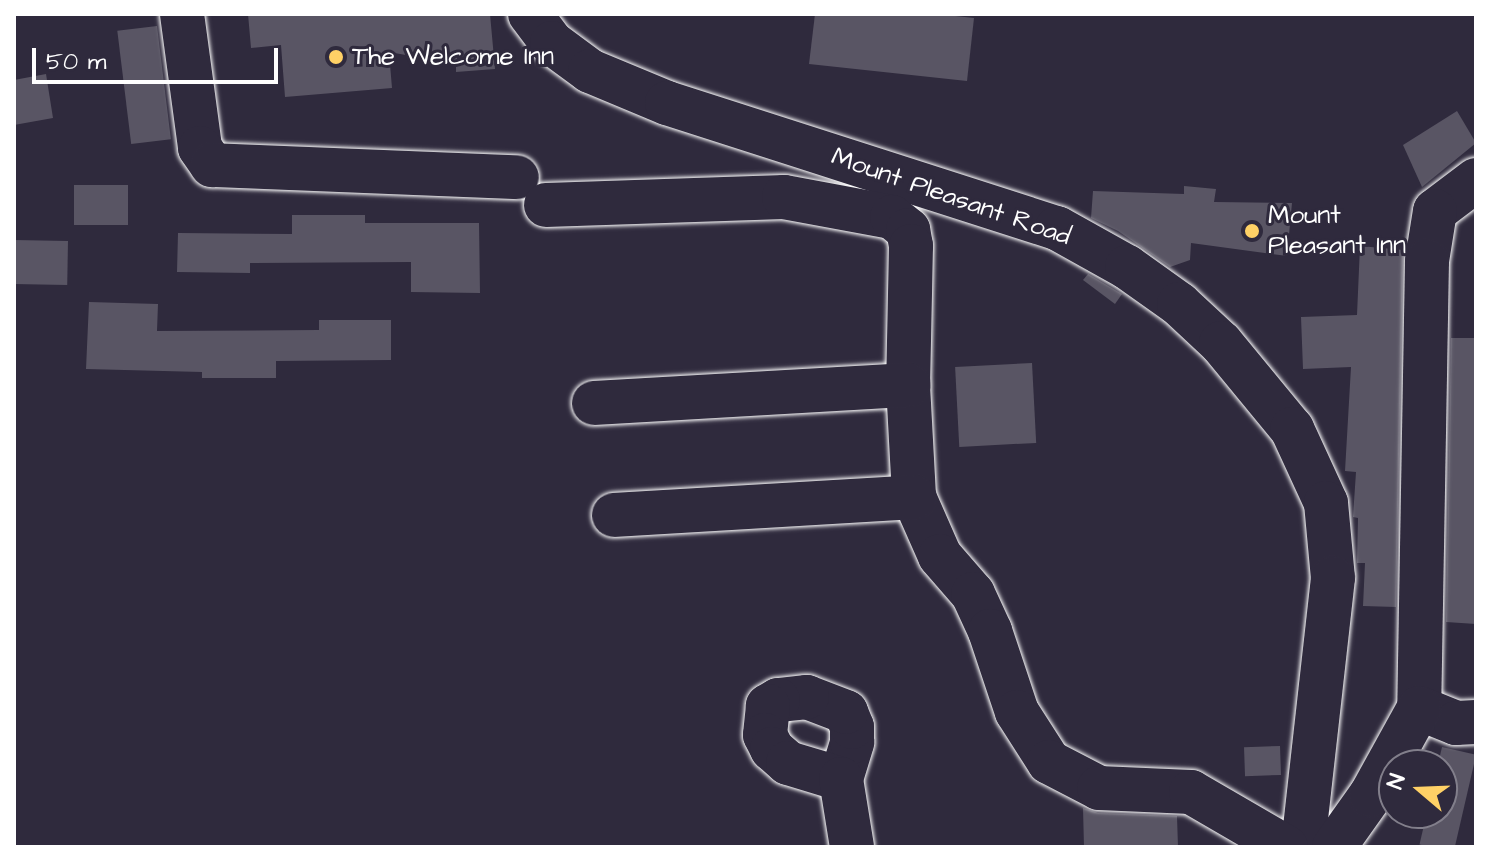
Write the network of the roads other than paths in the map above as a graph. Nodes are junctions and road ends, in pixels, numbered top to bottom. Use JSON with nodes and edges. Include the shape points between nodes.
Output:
{"nodes":[{"id":1,"x":182,"y":14,"type":"edge"},
{"id":2,"x":530,"y":14,"type":"edge"},
{"id":3,"x":1476,"y":180,"type":"edge"},
{"id":4,"x":908,"y":385,"type":"junction"},
{"id":5,"x":594,"y":403,"type":"dead end"},
{"id":6,"x":914,"y":497,"type":"junction"},
{"id":7,"x":614,"y":515,"type":"dead end"},
{"id":8,"x":1419,"y":708,"type":"junction"},
{"id":9,"x":1476,"y":722,"type":"edge"},
{"id":10,"x":841,"y":779,"type":"dead end"},
{"id":11,"x":852,"y":847,"type":"edge"},
{"id":12,"x":1286,"y":847,"type":"edge"},
{"id":13,"x":1303,"y":847,"type":"edge"},
{"id":14,"x":1334,"y":847,"type":"edge"}],
"edges":[{"from":1,"to":4,"type":"street","via":[[200,148],[212,165],[532,191],[784,197],[892,217],[908,230],[911,246]]},
{"from":2,"to":13,"type":"street","name":"Mount Pleasant Road","via":[[552,43],[590,71],[667,103],[1057,228],[1127,267],[1221,343],[1292,429],[1326,503],[1333,578]]},
{"from":3,"to":8,"type":"street","via":[[1435,211],[1427,261]]},
{"from":4,"to":5,"type":"street"},
{"from":4,"to":6,"type":"street"},
{"from":6,"to":7,"type":"street"},
{"from":6,"to":12,"type":"street","via":[[940,556],[973,594],[1017,712],[1049,762],[1099,788],[1191,792]]},
{"from":8,"to":9,"type":"street","via":[[1456,723]]},
{"from":8,"to":14,"type":"street","via":[[1371,795]]},
{"from":10,"to":11,"type":"street"}]}
